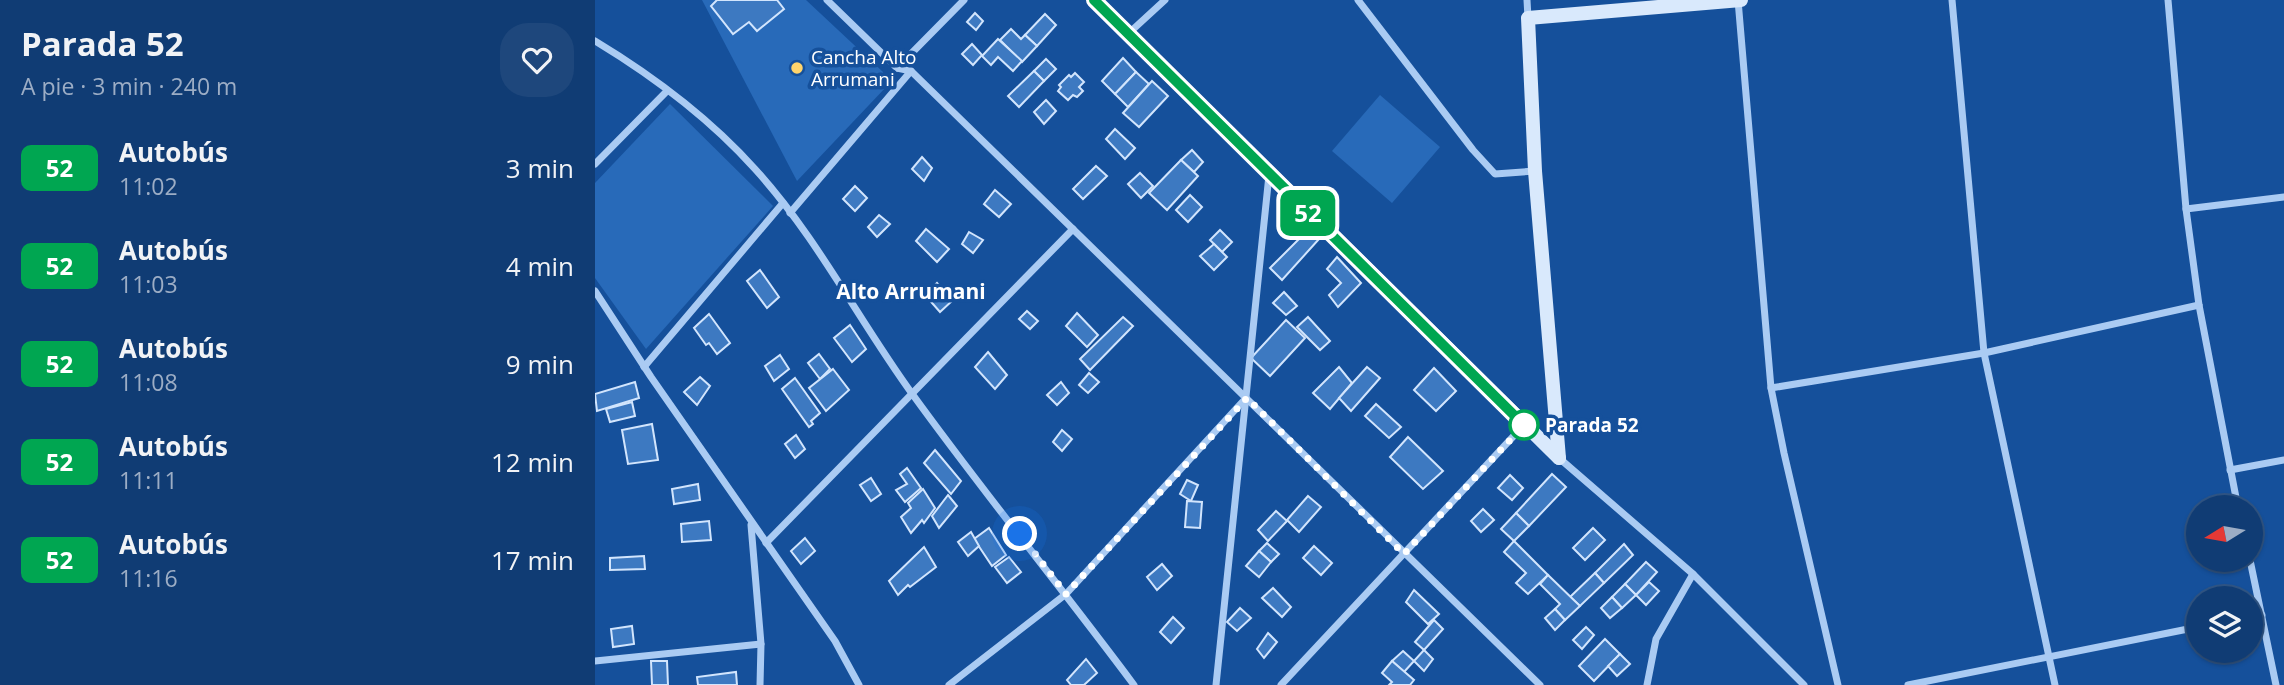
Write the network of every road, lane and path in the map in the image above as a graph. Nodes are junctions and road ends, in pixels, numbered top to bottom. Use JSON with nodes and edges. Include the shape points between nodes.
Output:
{"nodes":[{"id":1,"x":827,"y":0,"type":"edge"},
{"id":2,"x":964,"y":0,"type":"edge"},
{"id":3,"x":1094,"y":0,"type":"edge"},
{"id":4,"x":1165,"y":0,"type":"edge"},
{"id":5,"x":1358,"y":0,"type":"edge"},
{"id":6,"x":1527,"y":0,"type":"edge"},
{"id":7,"x":1739,"y":0,"type":"edge"},
{"id":8,"x":1952,"y":0,"type":"edge"},
{"id":9,"x":2168,"y":0,"type":"edge"},
{"id":10,"x":1528,"y":18,"type":"junction"},
{"id":11,"x":1128,"y":34,"type":"junction"},
{"id":12,"x":595,"y":41,"type":"edge"},
{"id":13,"x":897,"y":68,"type":"junction"},
{"id":14,"x":911,"y":71,"type":"junction"},
{"id":15,"x":667,"y":91,"type":"junction"},
{"id":16,"x":595,"y":164,"type":"edge"},
{"id":17,"x":1535,"y":171,"type":"junction"},
{"id":18,"x":1269,"y":175,"type":"junction"},
{"id":19,"x":2284,"y":197,"type":"edge"},
{"id":20,"x":783,"y":204,"type":"junction"},
{"id":21,"x":2186,"y":209,"type":"junction"},
{"id":22,"x":790,"y":213,"type":"junction"},
{"id":23,"x":1073,"y":229,"type":"junction"},
{"id":24,"x":595,"y":291,"type":"edge"},
{"id":25,"x":2199,"y":305,"type":"junction"},
{"id":26,"x":1984,"y":353,"type":"junction"},
{"id":27,"x":644,"y":367,"type":"junction"},
{"id":28,"x":1771,"y":388,"type":"junction"},
{"id":29,"x":912,"y":394,"type":"junction"},
{"id":30,"x":1247,"y":398,"type":"junction"},
{"id":31,"x":1524,"y":425,"type":"junction"},
{"id":32,"x":1559,"y":458,"type":"junction"},
{"id":33,"x":2284,"y":460,"type":"edge"},
{"id":34,"x":2230,"y":470,"type":"junction"},
{"id":35,"x":2235,"y":495,"type":"edge"},
{"id":36,"x":751,"y":522,"type":"junction"},
{"id":37,"x":766,"y":543,"type":"junction"},
{"id":38,"x":1404,"y":554,"type":"junction"},
{"id":39,"x":1693,"y":573,"type":"junction"},
{"id":40,"x":1066,"y":594,"type":"junction"},
{"id":41,"x":2263,"y":620,"type":"edge"},
{"id":42,"x":2186,"y":629,"type":"edge"},
{"id":43,"x":761,"y":644,"type":"junction"},
{"id":44,"x":2049,"y":657,"type":"junction"},
{"id":45,"x":595,"y":661,"type":"edge"},
{"id":46,"x":760,"y":685,"type":"edge"},
{"id":47,"x":859,"y":685,"type":"edge"},
{"id":48,"x":949,"y":685,"type":"edge"},
{"id":49,"x":1134,"y":685,"type":"edge"},
{"id":50,"x":1216,"y":685,"type":"edge"},
{"id":51,"x":1281,"y":685,"type":"edge"},
{"id":52,"x":1540,"y":685,"type":"edge"},
{"id":53,"x":1647,"y":685,"type":"edge"},
{"id":54,"x":1804,"y":685,"type":"edge"},
{"id":55,"x":1838,"y":685,"type":"edge"},
{"id":56,"x":1908,"y":685,"type":"edge"},
{"id":57,"x":2055,"y":685,"type":"edge"},
{"id":58,"x":2276,"y":685,"type":"edge"}],
"edges":[{"from":1,"to":13,"type":"street"},
{"from":2,"to":13,"type":"street"},
{"from":3,"to":11,"type":"street"},
{"from":4,"to":11,"type":"street"},
{"from":5,"to":17,"type":"street","via":[[1495,174]]},
{"from":6,"to":10,"type":"street"},
{"from":7,"to":10,"type":"street"},
{"from":7,"to":28,"type":"street"},
{"from":8,"to":26,"type":"street"},
{"from":9,"to":21,"type":"street"},
{"from":10,"to":17,"type":"street"},
{"from":11,"to":18,"type":"street"},
{"from":12,"to":15,"type":"street"},
{"from":13,"to":14,"type":"street"},
{"from":14,"to":22,"type":"street"},
{"from":14,"to":23,"type":"street"},
{"from":15,"to":16,"type":"street"},
{"from":15,"to":20,"type":"street","via":[[755,169]]},
{"from":17,"to":32,"type":"street"},
{"from":18,"to":30,"type":"street"},
{"from":18,"to":31,"type":"street"},
{"from":19,"to":21,"type":"street"},
{"from":20,"to":22,"type":"street"},
{"from":20,"to":27,"type":"street"},
{"from":21,"to":25,"type":"street"},
{"from":22,"to":29,"type":"street"},
{"from":23,"to":29,"type":"street"},
{"from":23,"to":30,"type":"street"},
{"from":24,"to":27,"type":"street"},
{"from":25,"to":26,"type":"street"},
{"from":25,"to":34,"type":"street"},
{"from":26,"to":28,"type":"street"},
{"from":26,"to":44,"type":"street"},
{"from":27,"to":36,"type":"street"},
{"from":28,"to":55,"type":"street"},
{"from":29,"to":37,"type":"street"},
{"from":29,"to":40,"type":"street"},
{"from":30,"to":38,"type":"street"},
{"from":30,"to":40,"type":"street"},
{"from":30,"to":50,"type":"street"},
{"from":31,"to":32,"type":"street"},
{"from":31,"to":38,"type":"street"},
{"from":32,"to":39,"type":"street"},
{"from":33,"to":34,"type":"street"},
{"from":34,"to":35,"type":"street"},
{"from":36,"to":37,"type":"street"},
{"from":36,"to":43,"type":"street"},
{"from":37,"to":47,"type":"street","via":[[835,641]]},
{"from":38,"to":51,"type":"street"},
{"from":38,"to":52,"type":"street"},
{"from":39,"to":53,"type":"street","via":[[1656,639]]},
{"from":39,"to":54,"type":"street"},
{"from":40,"to":48,"type":"street"},
{"from":40,"to":49,"type":"street"},
{"from":41,"to":58,"type":"street"},
{"from":42,"to":44,"type":"street"},
{"from":43,"to":45,"type":"street"},
{"from":43,"to":46,"type":"street"},
{"from":44,"to":56,"type":"street"},
{"from":44,"to":57,"type":"street"}]}
